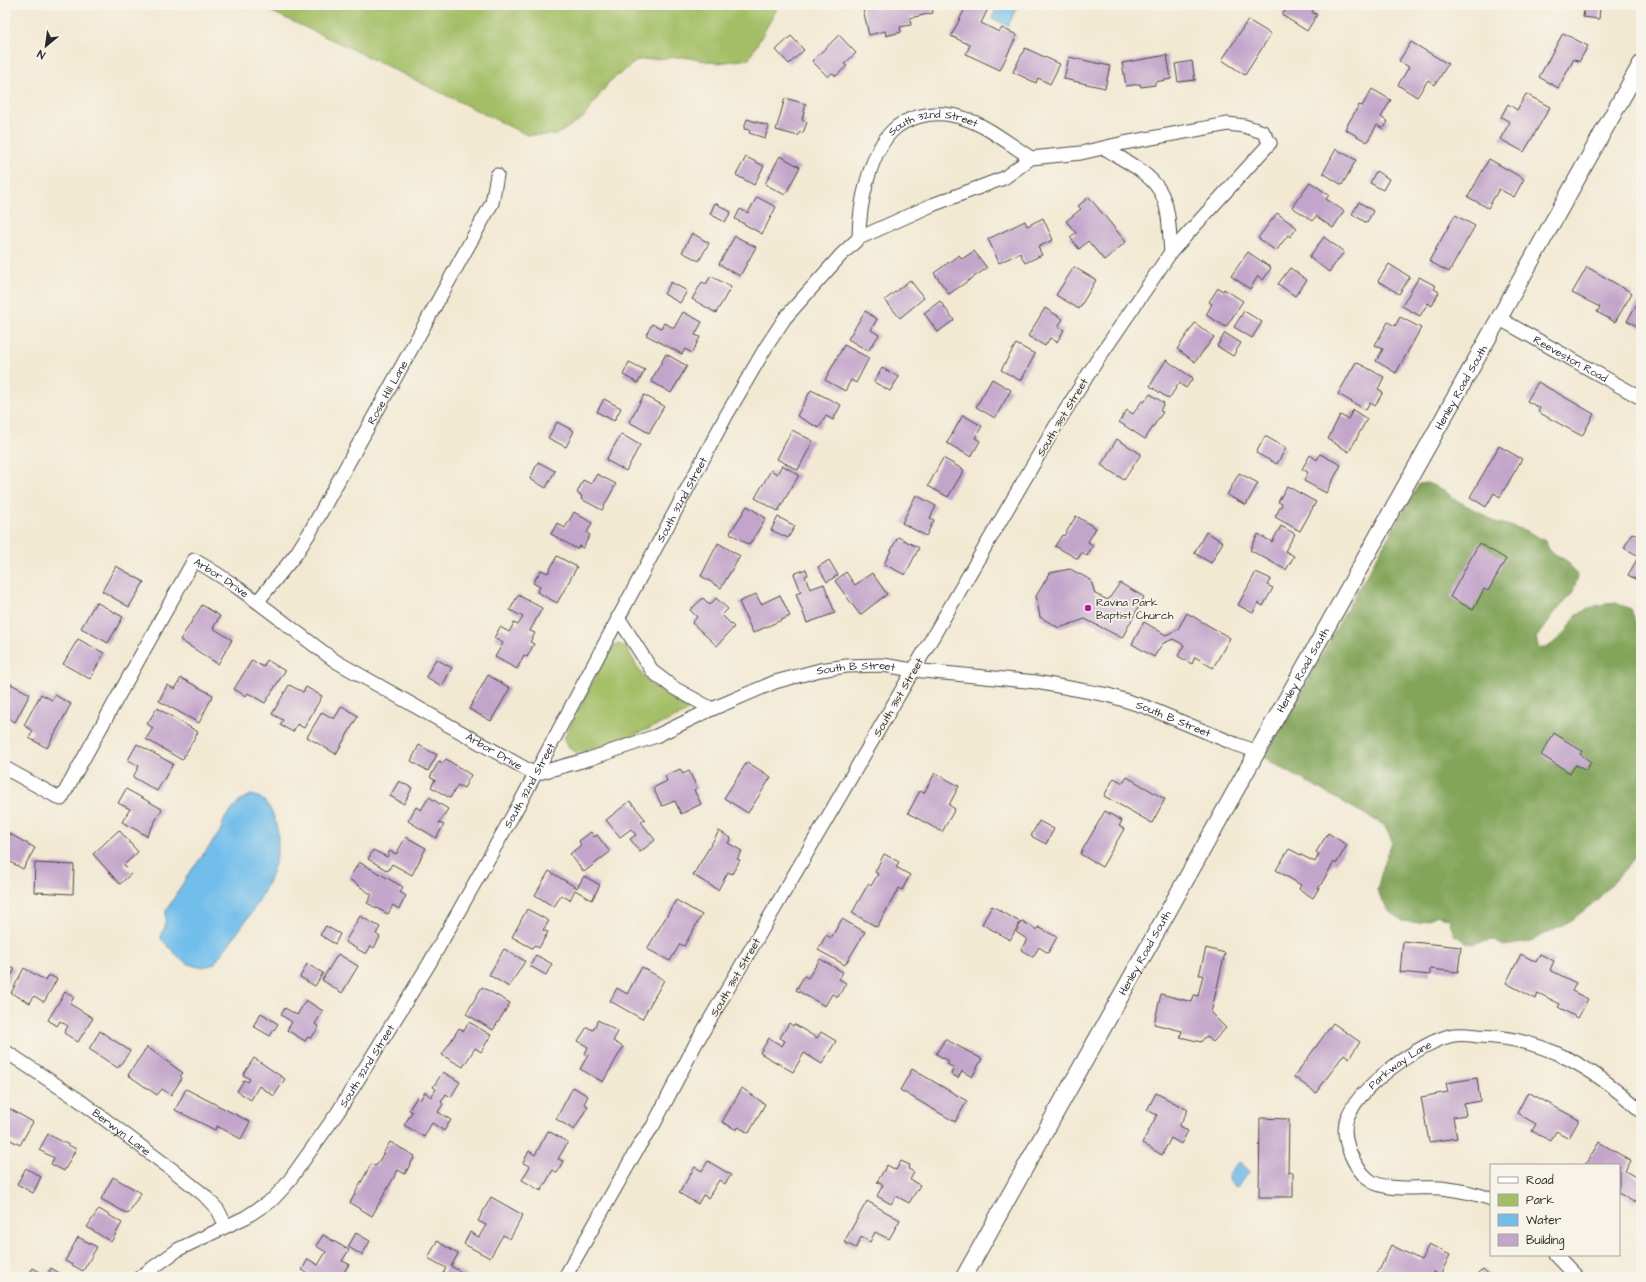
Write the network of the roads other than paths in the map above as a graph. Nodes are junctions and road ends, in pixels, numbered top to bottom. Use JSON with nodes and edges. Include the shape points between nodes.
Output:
{"nodes":[{"id":1,"x":1641,"y":64,"type":"edge"},
{"id":2,"x":1270,"y":144,"type":"joint"},
{"id":3,"x":1106,"y":148,"type":"junction"},
{"id":4,"x":1031,"y":158,"type":"junction"},
{"id":5,"x":497,"y":175,"type":"dead end"},
{"id":6,"x":859,"y":238,"type":"junction"},
{"id":7,"x":1171,"y":252,"type":"junction"},
{"id":8,"x":1500,"y":319,"type":"junction"},
{"id":9,"x":1641,"y":398,"type":"edge"},
{"id":10,"x":258,"y":601,"type":"junction"},
{"id":11,"x":618,"y":617,"type":"junction"},
{"id":12,"x":913,"y":670,"type":"junction"},
{"id":13,"x":712,"y":709,"type":"junction"},
{"id":14,"x":1256,"y":751,"type":"junction"},
{"id":15,"x":5,"y":768,"type":"edge"},
{"id":16,"x":535,"y":774,"type":"junction"},
{"id":17,"x":5,"y":1051,"type":"edge"},
{"id":18,"x":1641,"y":1110,"type":"edge"},
{"id":19,"x":1490,"y":1199,"type":"edge"},
{"id":20,"x":226,"y":1226,"type":"junction"},
{"id":21,"x":1557,"y":1256,"type":"edge"},
{"id":22,"x":140,"y":1277,"type":"edge"},
{"id":23,"x":565,"y":1277,"type":"edge"},
{"id":24,"x":964,"y":1277,"type":"edge"},
{"id":25,"x":1577,"y":1277,"type":"edge"}],
"edges":[{"from":1,"to":8,"type":"street","name":"Henley Road South"},
{"from":2,"to":3,"type":"street","name":"South 32nd Street","via":[[1261,131],[1228,124]]},
{"from":2,"to":7,"type":"street","name":"South 31st Street"},
{"from":3,"to":4,"type":"street","name":"South 32nd Street"},
{"from":3,"to":7,"type":"street","via":[[1144,174],[1160,190],[1167,212]]},
{"from":4,"to":6,"type":"street","name":"South 32nd Street","via":[[1004,178],[932,205]]},
{"from":4,"to":6,"type":"street","name":"South 32nd Street","via":[[984,127],[950,114],[917,117],[891,132],[876,158],[862,204]]},
{"from":5,"to":10,"type":"street","name":"Rose Hill Lane","via":[[492,203],[314,525],[296,554]]},
{"from":6,"to":11,"type":"street","name":"South 32nd Street","via":[[785,318],[766,347]]},
{"from":7,"to":12,"type":"street","name":"South 31st Street","via":[[1055,427]]},
{"from":8,"to":9,"type":"street","name":"Reeveston Road"},
{"from":8,"to":14,"type":"street","name":"Henley Road South"},
{"from":10,"to":15,"type":"street","name":"Arbor Drive","via":[[194,560],[61,799]]},
{"from":10,"to":16,"type":"street","name":"Arbor Drive","via":[[307,642],[337,662]]},
{"from":11,"to":13,"type":"street","via":[[653,672],[674,688]]},
{"from":11,"to":16,"type":"street","name":"South 32nd Street"},
{"from":12,"to":13,"type":"street","name":"South B Street","via":[[883,664],[820,670],[775,682]]},
{"from":12,"to":14,"type":"street","name":"South B Street","via":[[1036,682],[1108,695],[1146,707]]},
{"from":12,"to":23,"type":"street","name":"South 31st Street","via":[[695,1045],[653,1126],[640,1144]]},
{"from":13,"to":16,"type":"street","name":"South B Street","via":[[656,736]]},
{"from":14,"to":24,"type":"street","name":"Henley Road South"},
{"from":16,"to":20,"type":"street","name":"South 32nd Street","via":[[429,964],[338,1112],[274,1199]]},
{"from":17,"to":20,"type":"street","name":"Berwyn Lane","via":[[79,1100],[174,1171],[204,1195],[218,1210]]},
{"from":18,"to":19,"type":"street","name":"Parkway Lane","via":[[1574,1060],[1535,1045],[1501,1036],[1454,1035],[1429,1043],[1391,1068],[1359,1099],[1346,1121],[1346,1144],[1360,1170],[1379,1186],[1440,1188],[1475,1193]]},
{"from":20,"to":22,"type":"street","name":"South 32nd Street","via":[[178,1249]]},
{"from":21,"to":25,"type":"street"}]}
